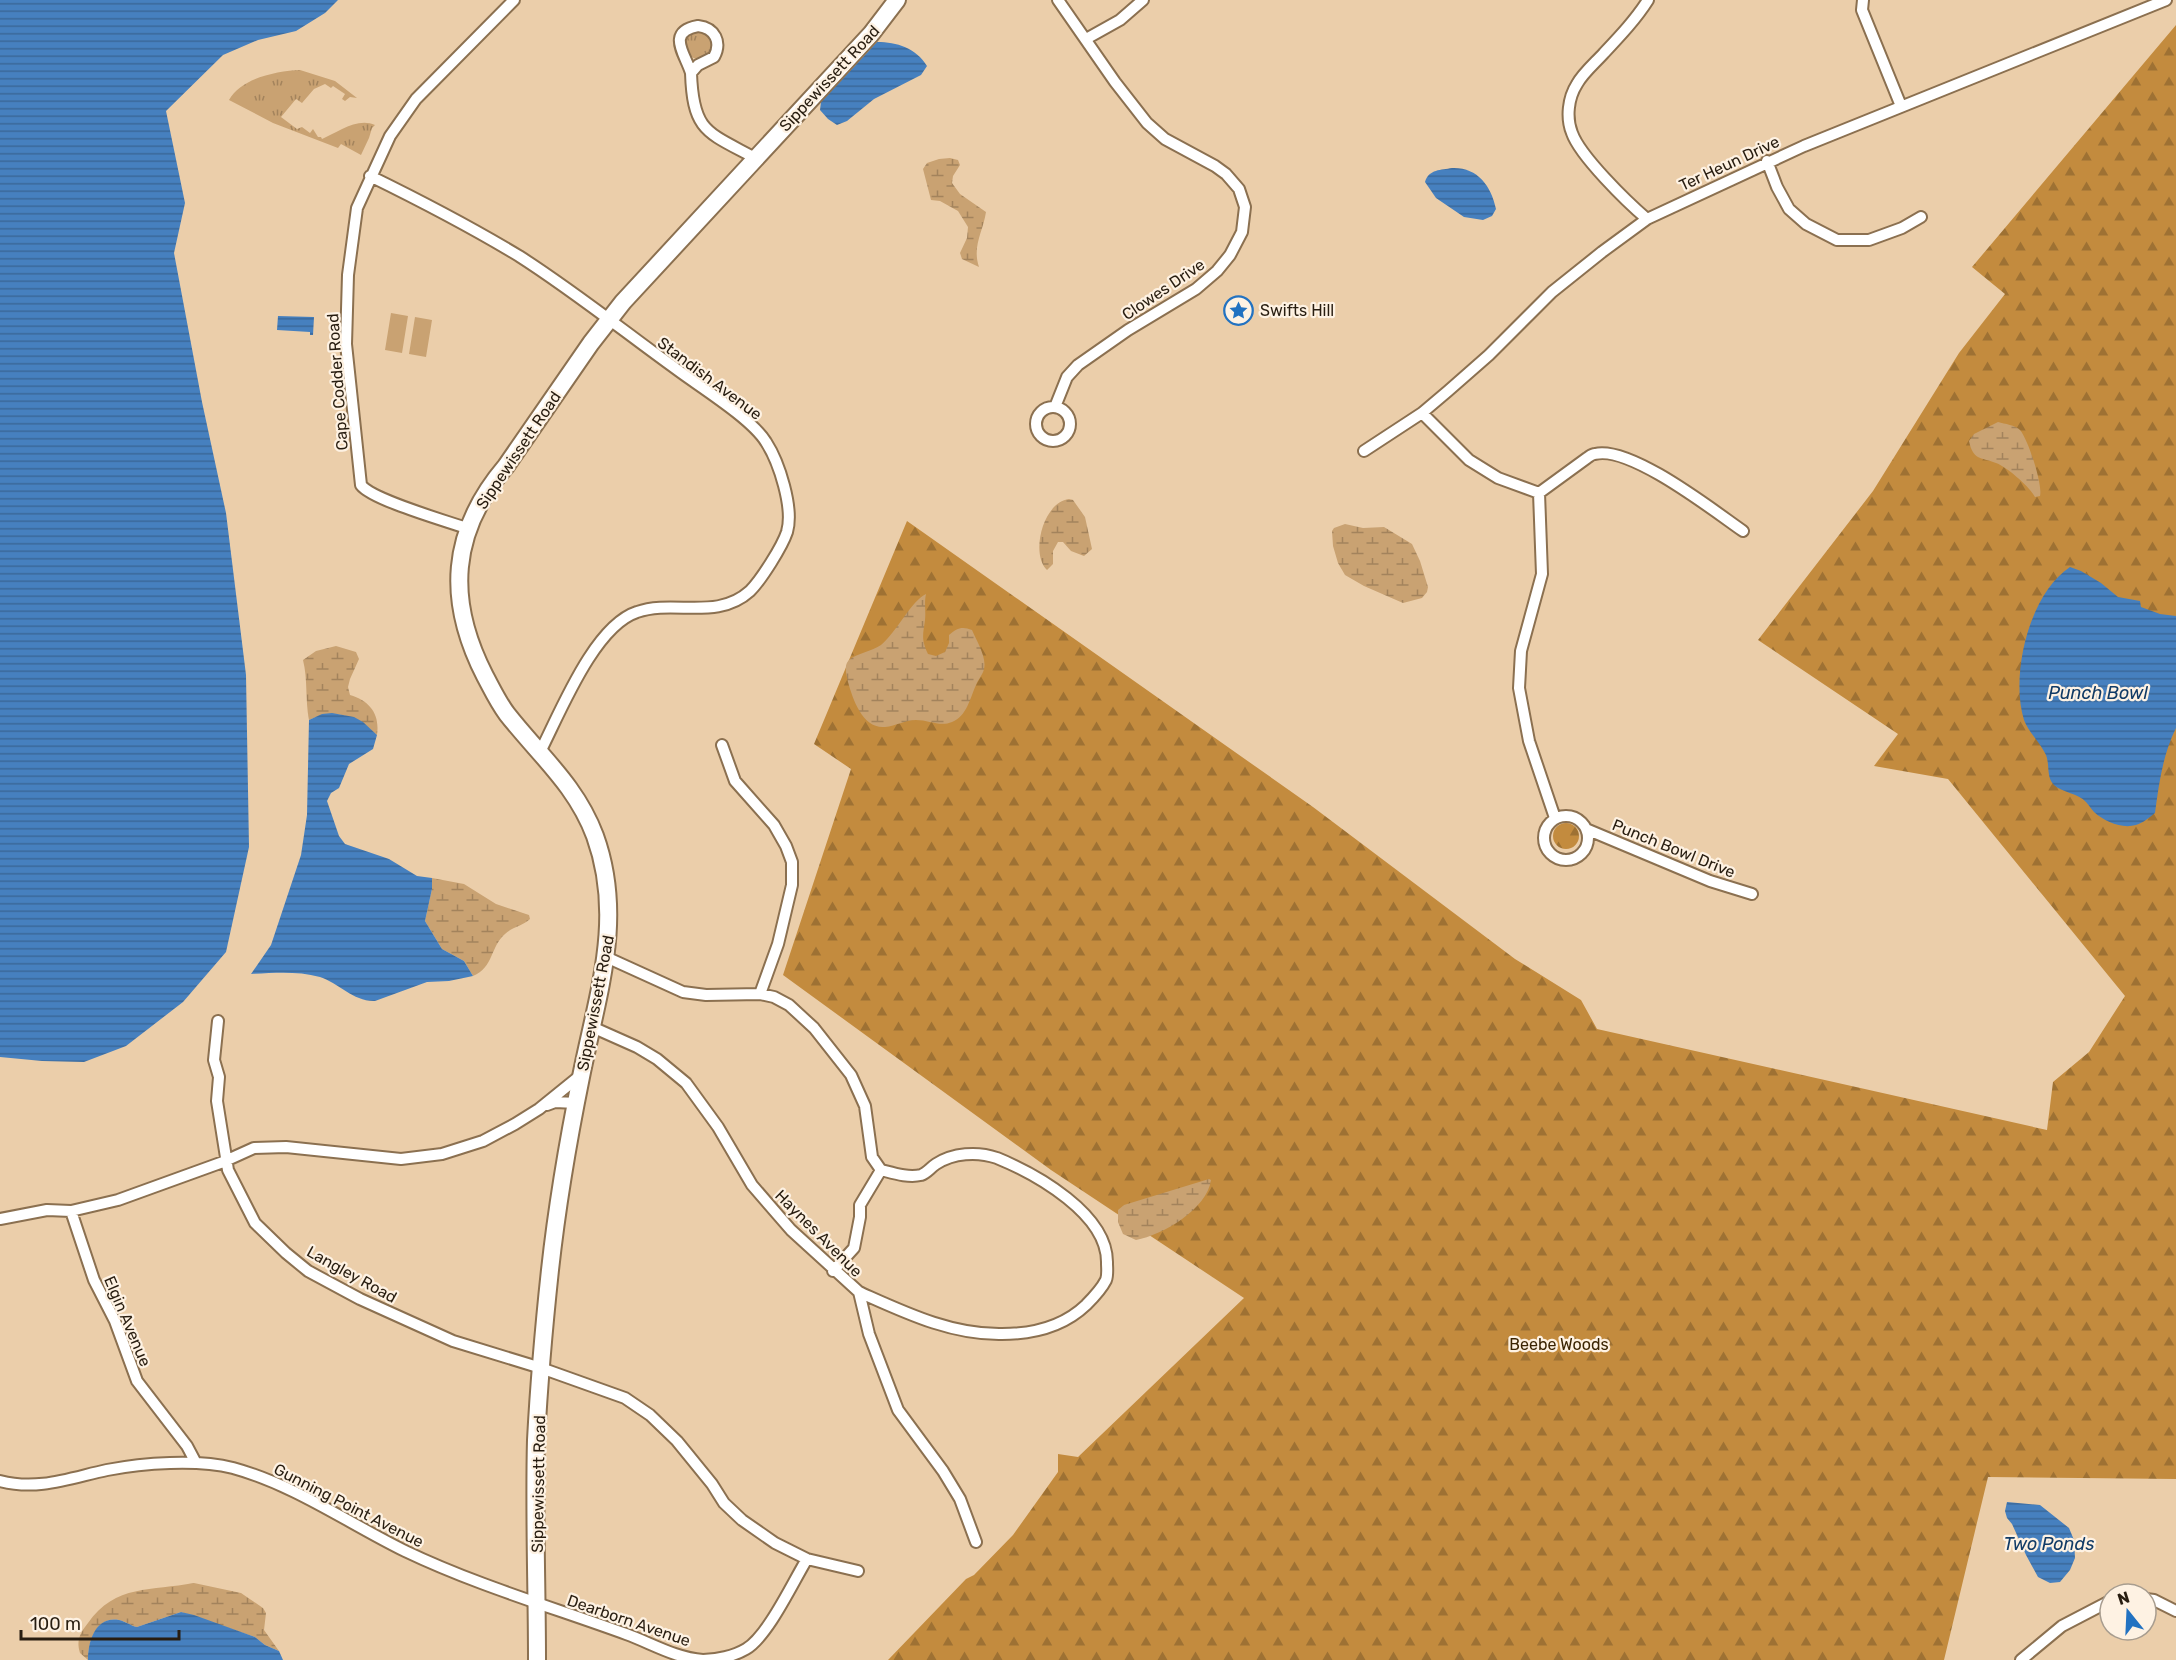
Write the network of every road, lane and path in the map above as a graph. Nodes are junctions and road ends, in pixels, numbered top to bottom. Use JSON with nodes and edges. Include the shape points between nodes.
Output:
{"nodes":[{"id":1,"x":514,"y":0,"type":"edge"},
{"id":2,"x":897,"y":0,"type":"edge"},
{"id":3,"x":1058,"y":0,"type":"edge"},
{"id":4,"x":1143,"y":0,"type":"edge"},
{"id":5,"x":1648,"y":0,"type":"edge"},
{"id":6,"x":1863,"y":0,"type":"edge"},
{"id":7,"x":2166,"y":0,"type":"edge"},
{"id":8,"x":1086,"y":39,"type":"junction"},
{"id":9,"x":691,"y":73,"type":"junction"},
{"id":10,"x":1901,"y":106,"type":"junction"},
{"id":11,"x":755,"y":158,"type":"junction"},
{"id":12,"x":1767,"y":161,"type":"junction"},
{"id":13,"x":370,"y":176,"type":"junction"},
{"id":14,"x":1921,"y":217,"type":"dead end"},
{"id":15,"x":1647,"y":219,"type":"junction"},
{"id":16,"x":609,"y":319,"type":"junction"},
{"id":17,"x":1055,"y":407,"type":"dead end"},
{"id":18,"x":1422,"y":413,"type":"junction"},
{"id":19,"x":1364,"y":451,"type":"dead end"},
{"id":20,"x":1539,"y":493,"type":"junction"},
{"id":21,"x":468,"y":529,"type":"junction"},
{"id":22,"x":1743,"y":531,"type":"dead end"},
{"id":23,"x":722,"y":745,"type":"dead end"},
{"id":24,"x":540,"y":752,"type":"junction"},
{"id":25,"x":1555,"y":818,"type":"junction"},
{"id":26,"x":1586,"y":829,"type":"junction"},
{"id":27,"x":1752,"y":894,"type":"dead end"},
{"id":28,"x":606,"y":957,"type":"junction"},
{"id":29,"x":760,"y":994,"type":"junction"},
{"id":30,"x":218,"y":1022,"type":"dead end"},
{"id":31,"x":592,"y":1027,"type":"junction"},
{"id":32,"x":581,"y":1075,"type":"junction"},
{"id":33,"x":576,"y":1103,"type":"junction"},
{"id":34,"x":539,"y":1109,"type":"junction"},
{"id":35,"x":228,"y":1160,"type":"junction"},
{"id":36,"x":881,"y":1170,"type":"junction"},
{"id":37,"x":71,"y":1211,"type":"junction"},
{"id":38,"x":0,"y":1219,"type":"edge"},
{"id":39,"x":833,"y":1270,"type":"junction"},
{"id":40,"x":859,"y":1292,"type":"junction"},
{"id":41,"x":541,"y":1368,"type":"junction"},
{"id":42,"x":196,"y":1463,"type":"junction"},
{"id":43,"x":0,"y":1481,"type":"edge"},
{"id":44,"x":976,"y":1542,"type":"dead end"},
{"id":45,"x":807,"y":1559,"type":"junction"},
{"id":46,"x":858,"y":1571,"type":"dead end"},
{"id":47,"x":2158,"y":1602,"type":"edge"},
{"id":48,"x":537,"y":1604,"type":"junction"},
{"id":49,"x":2098,"y":1607,"type":"edge"},
{"id":50,"x":2176,"y":1611,"type":"edge"},
{"id":51,"x":537,"y":1660,"type":"edge"},
{"id":52,"x":2021,"y":1660,"type":"edge"}],
"edges":[{"from":1,"to":13,"type":"street","name":"Cape Codder Road","via":[[416,99],[393,131]]},
{"from":2,"to":11,"type":"main road","name":"Sippewissett Road","via":[[871,34]]},
{"from":3,"to":8,"type":"street","name":"Clowes Drive"},
{"from":4,"to":8,"type":"street","via":[[1120,20]]},
{"from":5,"to":15,"type":"street","via":[[1577,84],[1569,101],[1569,124],[1581,149]]},
{"from":6,"to":10,"type":"street","via":[[1862,10]]},
{"from":7,"to":10,"type":"street","name":"Ter Heun Drive"},
{"from":8,"to":17,"type":"street","name":"Clowes Drive","via":[[1152,128],[1231,178],[1241,193],[1245,215],[1236,244],[1217,271],[1196,289],[1078,365],[1067,377]]},
{"from":9,"to":9,"type":"street","via":[[717,51],[715,34],[705,27],[692,27],[680,42]]},
{"from":9,"to":11,"type":"street","via":[[693,104],[700,122],[711,134]]},
{"from":10,"to":12,"type":"street","name":"Ter Heun Drive"},
{"from":11,"to":16,"type":"main road","name":"Sippewissett Road"},
{"from":12,"to":14,"type":"street","via":[[1789,209],[1806,224],[1837,240],[1869,240]]},
{"from":12,"to":15,"type":"street","name":"Ter Heun Drive"},
{"from":13,"to":16,"type":"street","name":"Standish Avenue","via":[[520,257]]},
{"from":13,"to":21,"type":"street","name":"Cape Codder Road","via":[[355,218],[346,300],[359,479],[365,490],[373,494]]},
{"from":15,"to":18,"type":"street","name":"Ter Heun Drive","via":[[1552,292],[1489,355]]},
{"from":16,"to":21,"type":"main road","name":"Sippewissett Road","via":[[491,484]]},
{"from":16,"to":24,"type":"street","name":"Standish Avenue","via":[[740,416],[766,440],[782,474],[787,531],[768,568],[749,592],[728,604],[700,610],[658,608],[637,612],[615,624],[588,659]]},
{"from":18,"to":19,"type":"street","name":"Ter Heun Drive"},
{"from":18,"to":20,"type":"street","via":[[1469,460],[1498,478]]},
{"from":20,"to":22,"type":"street","via":[[1596,453],[1610,454],[1667,478]]},
{"from":20,"to":25,"type":"street","via":[[1542,574],[1521,651],[1519,688],[1528,741]]},
{"from":21,"to":24,"type":"main road","name":"Sippewissett Road","via":[[459,600],[469,643],[501,705]]},
{"from":23,"to":29,"type":"street","via":[[735,781],[774,825],[792,862],[792,885],[778,945]]},
{"from":24,"to":28,"type":"main road","name":"Sippewissett Road","via":[[573,794],[598,846],[608,898]]},
{"from":25,"to":26,"type":"street","name":"Punch Bowl Drive","via":[[1576,818]]},
{"from":25,"to":26,"type":"street","name":"Punch Bowl Drive","via":[[1544,836],[1547,849],[1558,858],[1572,859],[1584,850]]},
{"from":26,"to":27,"type":"street","name":"Punch Bowl Drive","via":[[1710,881]]},
{"from":28,"to":29,"type":"street","via":[[683,992]]},
{"from":28,"to":31,"type":"main road","name":"Sippewissett Road"},
{"from":29,"to":36,"type":"street","via":[[789,1005],[814,1028],[851,1074],[866,1106],[872,1157]]},
{"from":30,"to":35,"type":"street","name":"Langley Road","via":[[214,1060]]},
{"from":31,"to":32,"type":"main road","name":"Sippewissett Road"},
{"from":31,"to":39,"type":"street","name":"Haynes Avenue","via":[[657,1059],[686,1083],[752,1185]]},
{"from":32,"to":33,"type":"main road","name":"Sippewissett Road"},
{"from":32,"to":34,"type":"street"},
{"from":33,"to":34,"type":"street","via":[[555,1102]]},
{"from":33,"to":41,"type":"main road","name":"Sippewissett Road","via":[[556,1222]]},
{"from":34,"to":35,"type":"street","via":[[483,1141],[442,1154],[392,1158],[286,1147],[254,1148]]},
{"from":35,"to":37,"type":"street","via":[[118,1200]]},
{"from":35,"to":41,"type":"street","name":"Langley Road","via":[[228,1170],[255,1222],[308,1271],[453,1341]]},
{"from":36,"to":39,"type":"street","via":[[860,1205],[854,1248]]},
{"from":36,"to":40,"type":"street","via":[[914,1176],[925,1174],[948,1158],[966,1154],[996,1158],[1046,1183],[1095,1225],[1107,1257],[1107,1278],[1077,1313],[1059,1324],[1039,1331],[1001,1334],[952,1329]]},
{"from":37,"to":38,"type":"street","via":[[47,1210]]},
{"from":37,"to":42,"type":"street","name":"Elgin Avenue","via":[[94,1280],[115,1321],[136,1381]]},
{"from":39,"to":40,"type":"street","name":"Haynes Avenue"},
{"from":40,"to":44,"type":"street","name":"Haynes Avenue","via":[[869,1334],[898,1410],[960,1499]]},
{"from":41,"to":45,"type":"street","via":[[625,1398],[650,1415],[677,1441],[724,1503],[742,1520]]},
{"from":41,"to":48,"type":"main road","name":"Sippewissett Road","via":[[536,1438]]},
{"from":42,"to":43,"type":"street","name":"Gunning Point Avenue","via":[[119,1468],[51,1484]]},
{"from":42,"to":48,"type":"street","name":"Gunning Point Avenue","via":[[232,1468],[295,1491],[408,1552]]},
{"from":45,"to":46,"type":"street"},
{"from":45,"to":48,"type":"street","name":"Dearborn Avenue","via":[[762,1635],[747,1649],[718,1659],[673,1654]]},
{"from":47,"to":50,"type":"street"},
{"from":48,"to":51,"type":"main road","name":"Sippewissett Road"},
{"from":49,"to":52,"type":"street","via":[[2062,1626]]}]}
